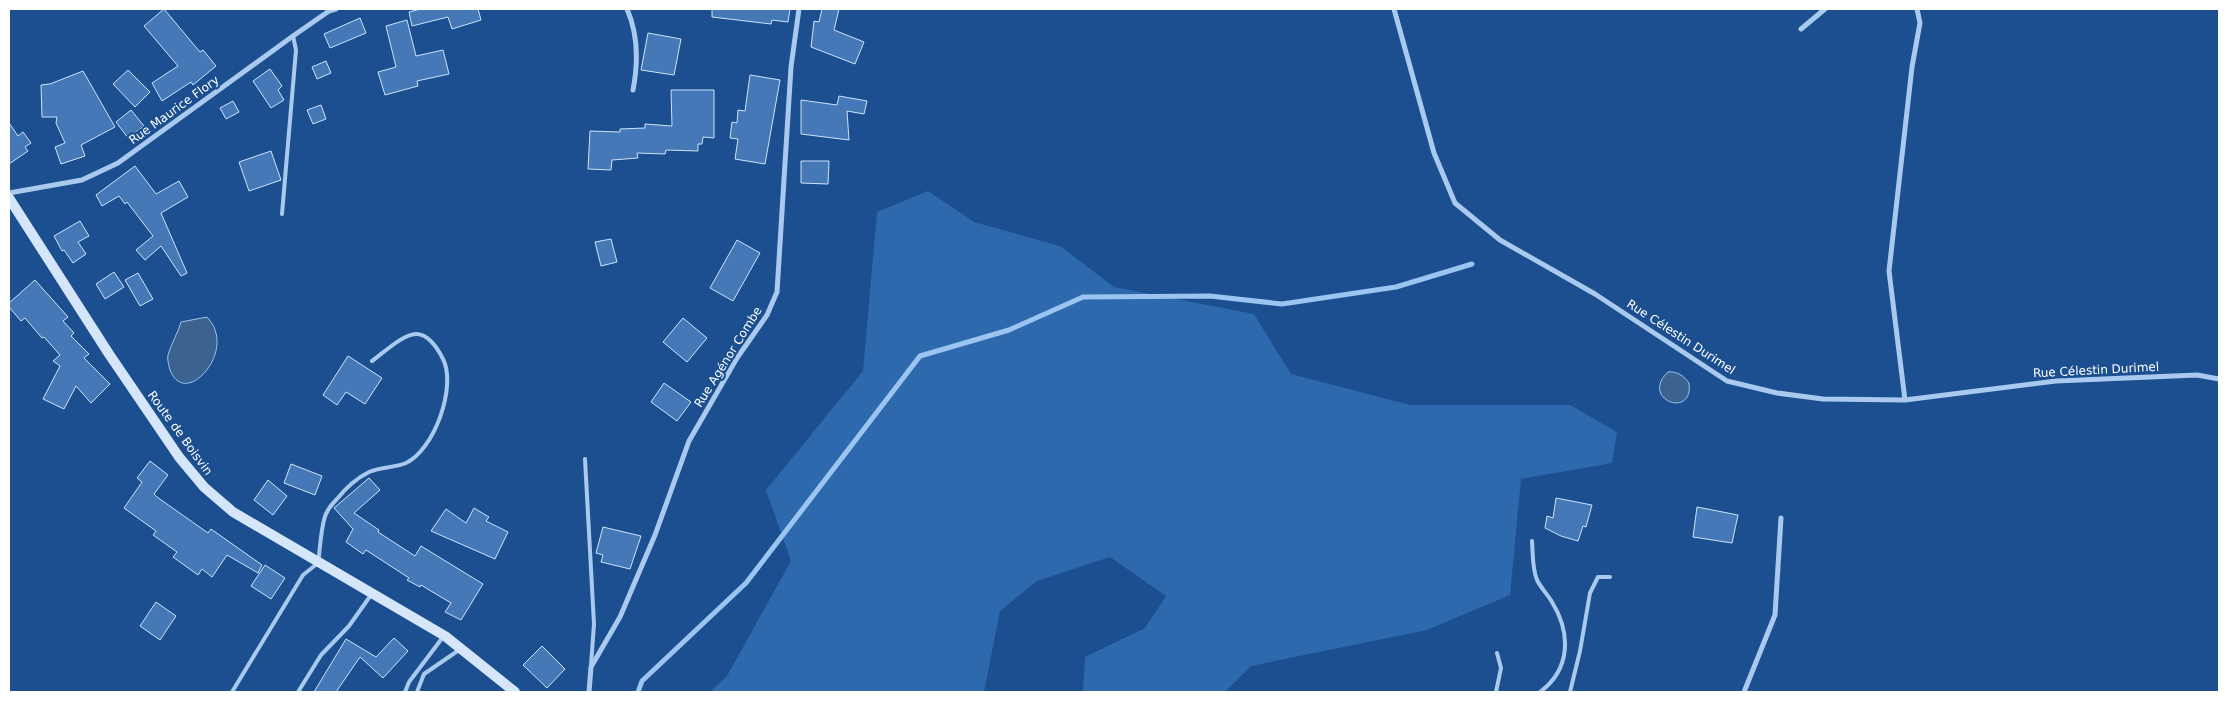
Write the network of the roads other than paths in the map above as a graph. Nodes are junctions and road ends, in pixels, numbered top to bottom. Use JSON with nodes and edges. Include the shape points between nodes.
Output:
{"nodes":[{"id":1,"x":336,"y":9,"type":"edge"},
{"id":2,"x":628,"y":9,"type":"edge"},
{"id":3,"x":799,"y":9,"type":"edge"},
{"id":4,"x":1394,"y":9,"type":"edge"},
{"id":5,"x":1825,"y":9,"type":"edge"},
{"id":6,"x":1917,"y":9,"type":"edge"},
{"id":7,"x":329,"y":10,"type":"edge"},
{"id":8,"x":1801,"y":29,"type":"dead end"},
{"id":9,"x":294,"y":36,"type":"junction"},
{"id":10,"x":633,"y":90,"type":"dead end"},
{"id":11,"x":9,"y":194,"type":"edge"},
{"id":12,"x":9,"y":198,"type":"edge"},
{"id":13,"x":282,"y":214,"type":"dead end"},
{"id":14,"x":372,"y":362,"type":"dead end"},
{"id":15,"x":2219,"y":379,"type":"edge"},
{"id":16,"x":1905,"y":400,"type":"junction"},
{"id":17,"x":585,"y":459,"type":"dead end"},
{"id":18,"x":1781,"y":518,"type":"dead end"},
{"id":19,"x":1532,"y":541,"type":"dead end"},
{"id":20,"x":318,"y":563,"type":"junction"},
{"id":21,"x":1610,"y":577,"type":"dead end"},
{"id":22,"x":372,"y":593,"type":"junction"},
{"id":23,"x":445,"y":636,"type":"junction"},
{"id":24,"x":461,"y":649,"type":"junction"},
{"id":25,"x":1497,"y":653,"type":"dead end"},
{"id":26,"x":591,"y":667,"type":"junction"},
{"id":27,"x":498,"y":680,"type":"junction"},
{"id":28,"x":232,"y":692,"type":"edge"},
{"id":29,"x":298,"y":692,"type":"edge"},
{"id":30,"x":405,"y":692,"type":"edge"},
{"id":31,"x":418,"y":692,"type":"edge"},
{"id":32,"x":502,"y":692,"type":"edge"},
{"id":33,"x":515,"y":692,"type":"edge"},
{"id":34,"x":589,"y":692,"type":"edge"},
{"id":35,"x":1496,"y":692,"type":"edge"},
{"id":36,"x":1540,"y":692,"type":"edge"},
{"id":37,"x":1570,"y":692,"type":"edge"},
{"id":38,"x":1744,"y":692,"type":"edge"}],
"edges":[{"from":1,"to":7,"type":"street","name":"Rue Maurice Flory"},
{"from":2,"to":10,"type":"street","via":[[636,52]]},
{"from":3,"to":26,"type":"street","name":"Rue Agénor Combe","via":[[791,67],[777,292],[767,315],[737,358],[689,441],[620,617]]},
{"from":4,"to":16,"type":"street","name":"Rue Célestin Durimel","via":[[1434,153],[1455,203],[1500,240],[1595,294],[1727,381],[1777,393],[1823,399]]},
{"from":5,"to":8,"type":"street"},
{"from":6,"to":16,"type":"street","via":[[1920,22],[1889,270]]},
{"from":7,"to":9,"type":"street","name":"Rue Maurice Flory"},
{"from":9,"to":11,"type":"street","name":"Rue Maurice Flory","via":[[118,163],[82,180]]},
{"from":9,"to":13,"type":"lane","via":[[296,50]]},
{"from":12,"to":20,"type":"main road","name":"Route de Boisvin","via":[[109,354],[179,457],[204,487],[233,512]]},
{"from":14,"to":20,"type":"lane","via":[[408,335],[418,334],[427,338],[437,348],[445,364],[447,390],[442,412],[426,446],[406,463],[369,472],[337,498],[325,514]]},
{"from":15,"to":16,"type":"street","name":"Rue Célestin Durimel","via":[[2197,376],[2056,380]]},
{"from":17,"to":26,"type":"lane","via":[[594,624]]},
{"from":18,"to":38,"type":"street","via":[[1775,615]]},
{"from":19,"to":36,"type":"lane","via":[[1538,582],[1553,603],[1567,642],[1556,675]]},
{"from":20,"to":22,"type":"main road","name":"Route de Boisvin"},
{"from":20,"to":28,"type":"lane","via":[[303,575]]},
{"from":21,"to":37,"type":"lane","via":[[1598,577],[1592,587]]},
{"from":22,"to":23,"type":"main road","name":"Route de Boisvin"},
{"from":22,"to":29,"type":"lane","via":[[349,626],[321,655]]},
{"from":23,"to":24,"type":"main road","name":"Route de Boisvin"},
{"from":23,"to":30,"type":"lane","via":[[409,682]]},
{"from":24,"to":27,"type":"main road","name":"Route de Boisvin"},
{"from":24,"to":31,"type":"lane","via":[[424,674]]},
{"from":25,"to":35,"type":"lane","via":[[1501,668]]},
{"from":26,"to":34,"type":"street","name":"Rue Agénor Combe"},
{"from":27,"to":32,"type":"main road"},
{"from":27,"to":33,"type":"main road","name":"Route de Boisvin"}]}
